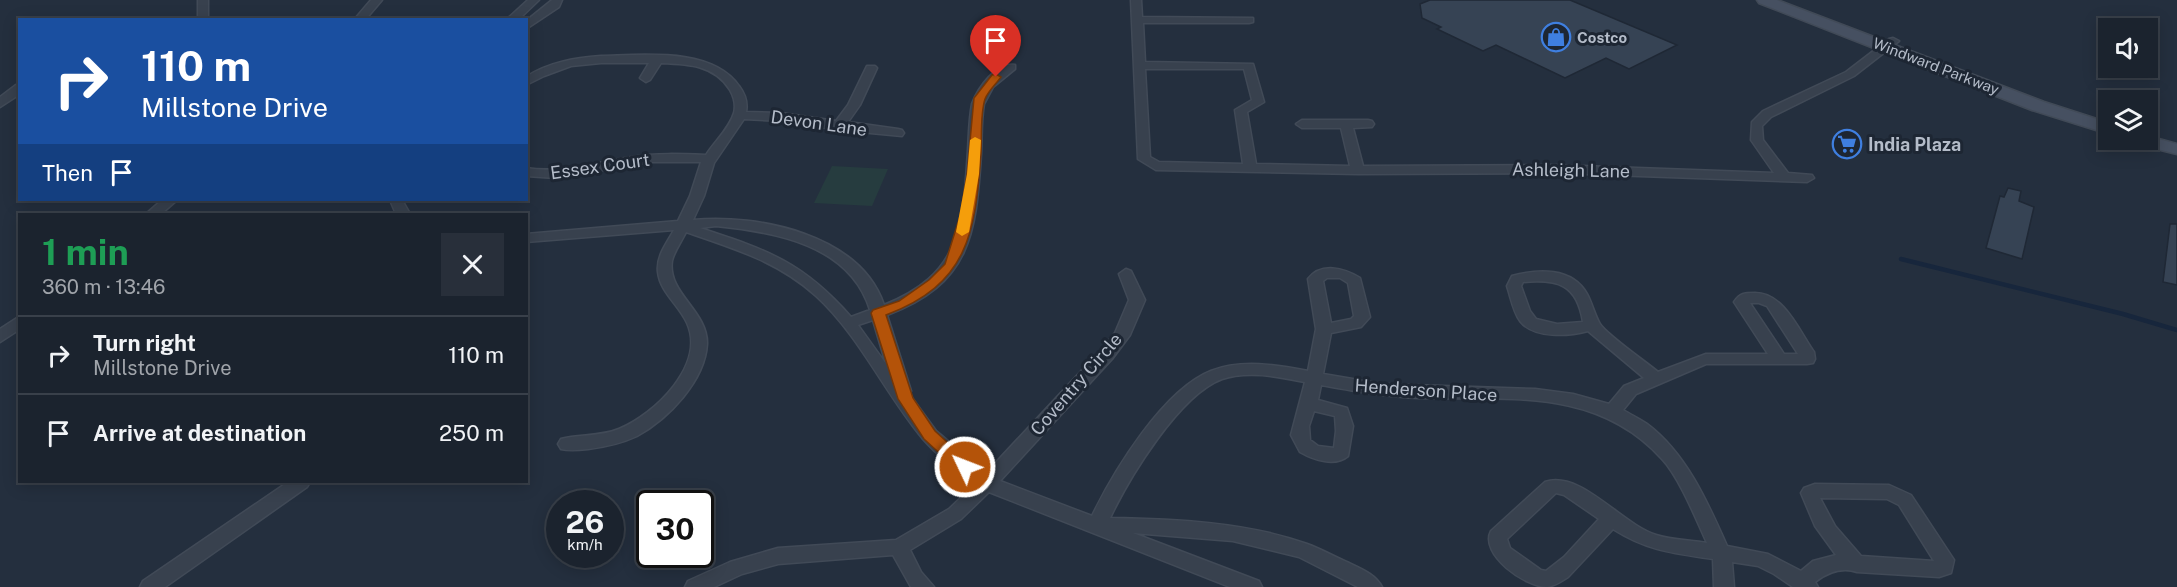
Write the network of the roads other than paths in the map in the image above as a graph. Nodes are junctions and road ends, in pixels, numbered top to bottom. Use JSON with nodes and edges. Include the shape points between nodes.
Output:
{"nodes":[{"id":1,"x":203,"y":0,"type":"edge"},
{"id":2,"x":359,"y":0,"type":"edge"},
{"id":3,"x":377,"y":0,"type":"edge"},
{"id":4,"x":534,"y":0,"type":"edge"},
{"id":5,"x":557,"y":0,"type":"edge"},
{"id":6,"x":1136,"y":0,"type":"edge"},
{"id":7,"x":1764,"y":0,"type":"edge"},
{"id":8,"x":1784,"y":0,"type":"edge"},
{"id":9,"x":203,"y":18,"type":"edge"},
{"id":10,"x":360,"y":18,"type":"edge"},
{"id":11,"x":361,"y":18,"type":"edge"},
{"id":12,"x":514,"y":18,"type":"edge"},
{"id":13,"x":1137,"y":20,"type":"junction"},
{"id":14,"x":1249,"y":20,"type":"dead end"},
{"id":15,"x":528,"y":25,"type":"edge"},
{"id":16,"x":1890,"y":44,"type":"junction"},
{"id":17,"x":657,"y":60,"type":"junction"},
{"id":18,"x":730,"y":63,"type":"dead end"},
{"id":19,"x":1139,"y":65,"type":"junction"},
{"id":20,"x":1011,"y":67,"type":"dead end"},
{"id":21,"x":871,"y":68,"type":"dead end"},
{"id":22,"x":718,"y":69,"type":"junction"},
{"id":23,"x":646,"y":78,"type":"dead end"},
{"id":24,"x":528,"y":81,"type":"edge"},
{"id":25,"x":0,"y":86,"type":"edge"},
{"id":26,"x":18,"y":87,"type":"edge"},
{"id":27,"x":18,"y":89,"type":"edge"},
{"id":28,"x":0,"y":103,"type":"edge"},
{"id":29,"x":2098,"y":114,"type":"edge"},
{"id":30,"x":740,"y":115,"type":"junction"},
{"id":31,"x":1302,"y":124,"type":"dead end"},
{"id":32,"x":1346,"y":124,"type":"junction"},
{"id":33,"x":1368,"y":124,"type":"dead end"},
{"id":34,"x":2098,"y":125,"type":"edge"},
{"id":35,"x":839,"y":126,"type":"junction"},
{"id":36,"x":2158,"y":132,"type":"edge"},
{"id":37,"x":898,"y":133,"type":"dead end"},
{"id":38,"x":2177,"y":137,"type":"edge"},
{"id":39,"x":2158,"y":144,"type":"edge"},
{"id":40,"x":2177,"y":149,"type":"edge"},
{"id":41,"x":709,"y":159,"type":"junction"},
{"id":42,"x":1250,"y":168,"type":"junction"},
{"id":43,"x":1358,"y":170,"type":"junction"},
{"id":44,"x":528,"y":172,"type":"edge"},
{"id":45,"x":1784,"y":177,"type":"junction"},
{"id":46,"x":1807,"y":178,"type":"dead end"},
{"id":47,"x":169,"y":201,"type":"edge"},
{"id":48,"x":154,"y":213,"type":"edge"},
{"id":49,"x":682,"y":226,"type":"junction"},
{"id":50,"x":528,"y":238,"type":"edge"},
{"id":51,"x":1126,"y":274,"type":"dead end"},
{"id":52,"x":878,"y":313,"type":"junction"},
{"id":53,"x":18,"y":323,"type":"edge"},
{"id":54,"x":848,"y":323,"type":"junction"},
{"id":55,"x":1591,"y":325,"type":"junction"},
{"id":56,"x":1324,"y":328,"type":"dead end"},
{"id":57,"x":0,"y":337,"type":"edge"},
{"id":58,"x":1780,"y":360,"type":"junction"},
{"id":59,"x":1655,"y":378,"type":"junction"},
{"id":60,"x":1315,"y":379,"type":"junction"},
{"id":61,"x":905,"y":399,"type":"junction"},
{"id":62,"x":1310,"y":405,"type":"dead end"},
{"id":63,"x":1612,"y":412,"type":"junction"},
{"id":64,"x":567,"y":444,"type":"dead end"},
{"id":65,"x":300,"y":483,"type":"edge"},
{"id":66,"x":987,"y":483,"type":"junction"},
{"id":67,"x":1611,"y":518,"type":"junction"},
{"id":68,"x":1097,"y":525,"type":"junction"},
{"id":69,"x":899,"y":546,"type":"junction"},
{"id":70,"x":1721,"y":552,"type":"junction"},
{"id":71,"x":1850,"y":560,"type":"junction"},
{"id":72,"x":1804,"y":584,"type":"edge"},
{"id":73,"x":150,"y":587,"type":"edge"},
{"id":74,"x":695,"y":587,"type":"edge"},
{"id":75,"x":924,"y":587,"type":"edge"},
{"id":76,"x":1252,"y":587,"type":"edge"},
{"id":77,"x":1372,"y":587,"type":"edge"},
{"id":78,"x":1724,"y":587,"type":"edge"}],
"edges":[{"from":1,"to":9,"type":"street"},
{"from":2,"to":10,"type":"street"},
{"from":3,"to":11,"type":"street"},
{"from":4,"to":12,"type":"street"},
{"from":5,"to":15,"type":"street"},
{"from":6,"to":13,"type":"street","name":"Ashleigh Lane"},
{"from":7,"to":16,"type":"main road","name":"Windward Parkway"},
{"from":8,"to":16,"type":"main road","name":"Windward Parkway"},
{"from":13,"to":14,"type":"street"},
{"from":13,"to":19,"type":"street","name":"Ashleigh Lane"},
{"from":16,"to":29,"type":"main road","name":"Windward Parkway"},
{"from":16,"to":34,"type":"main road","name":"Windward Parkway","via":[[2038,106]]},
{"from":16,"to":45,"type":"street","via":[[1850,74],[1767,114],[1756,125],[1757,140]]},
{"from":17,"to":22,"type":"street","via":[[694,62]]},
{"from":17,"to":23,"type":"street"},
{"from":17,"to":24,"type":"street","via":[[580,61],[549,69]]},
{"from":18,"to":22,"type":"street"},
{"from":19,"to":42,"type":"street","name":"Ashleigh Lane","via":[[1144,159],[1156,166]]},
{"from":19,"to":42,"type":"street","via":[[1249,66],[1258,102],[1241,110]]},
{"from":20,"to":52,"type":"street","via":[[996,77],[980,98],[967,216],[951,266],[904,304]]},
{"from":21,"to":35,"type":"street"},
{"from":22,"to":30,"type":"street","via":[[740,96]]},
{"from":25,"to":26,"type":"street"},
{"from":27,"to":28,"type":"street"},
{"from":30,"to":35,"type":"street","name":"Devon Lane"},
{"from":30,"to":41,"type":"street"},
{"from":31,"to":32,"type":"street"},
{"from":32,"to":33,"type":"street"},
{"from":32,"to":43,"type":"street"},
{"from":35,"to":37,"type":"street","name":"Devon Lane"},
{"from":36,"to":38,"type":"main road"},
{"from":39,"to":40,"type":"main road"},
{"from":41,"to":44,"type":"street","name":"Essex Court","via":[[644,158],[558,175]]},
{"from":41,"to":49,"type":"street","via":[[698,195]]},
{"from":42,"to":43,"type":"street","name":"Ashleigh Lane"},
{"from":43,"to":45,"type":"street","name":"Ashleigh Lane","via":[[1555,169]]},
{"from":45,"to":46,"type":"street","name":"Ashleigh Lane"},
{"from":47,"to":48,"type":"street"},
{"from":49,"to":50,"type":"street"},
{"from":49,"to":52,"type":"street","via":[[716,222],[758,226],[828,249],[855,270],[873,296]]},
{"from":49,"to":54,"type":"street","via":[[781,263],[822,293]]},
{"from":49,"to":64,"type":"street","via":[[665,260],[666,277],[692,315],[698,332],[699,351],[690,373],[679,391],[633,430],[597,442]]},
{"from":51,"to":66,"type":"street","name":"Coventry Circle","via":[[1137,300],[1122,335]]},
{"from":52,"to":54,"type":"street"},
{"from":52,"to":61,"type":"street"},
{"from":53,"to":57,"type":"street"},
{"from":54,"to":61,"type":"street"},
{"from":55,"to":55,"type":"street","via":[[1582,329],[1532,324],[1526,318],[1515,282],[1525,277],[1573,282]]},
{"from":55,"to":59,"type":"street"},
{"from":56,"to":60,"type":"street"},
{"from":58,"to":58,"type":"street","via":[[1742,302],[1742,300],[1762,298],[1772,303],[1808,356],[1804,361]]},
{"from":58,"to":59,"type":"street","via":[[1706,359]]},
{"from":59,"to":63,"type":"street","via":[[1630,390]]},
{"from":60,"to":62,"type":"street"},
{"from":60,"to":63,"type":"street","name":"Henderson Place","via":[[1395,391],[1556,396]]},
{"from":60,"to":68,"type":"street","name":"Henderson Place","via":[[1255,369],[1218,375],[1203,382],[1190,392],[1121,478]]},
{"from":61,"to":66,"type":"street","via":[[930,435]]},
{"from":63,"to":70,"type":"street","name":"Henderson Place","via":[[1644,431],[1669,455]]},
{"from":65,"to":73,"type":"street"},
{"from":66,"to":68,"type":"street"},
{"from":66,"to":69,"type":"street","name":"Coventry Circle","via":[[955,514]]},
{"from":67,"to":67,"type":"street","via":[[1551,578],[1533,575],[1496,544],[1498,536],[1551,487],[1570,490]]},
{"from":67,"to":70,"type":"street","via":[[1653,542]]},
{"from":68,"to":76,"type":"street"},
{"from":68,"to":77,"type":"street","via":[[1233,534],[1303,550]]},
{"from":69,"to":74,"type":"street","via":[[778,556],[737,568]]},
{"from":69,"to":75,"type":"street","via":[[914,578]]},
{"from":70,"to":72,"type":"street","via":[[1761,559]]},
{"from":70,"to":78,"type":"street","name":"Henderson Place"},
{"from":71,"to":71,"type":"street","via":[[1810,493],[1889,492],[1900,496],[1944,560],[1944,567],[1863,566]]},
{"from":71,"to":72,"type":"street","via":[[1820,567]]}]}
